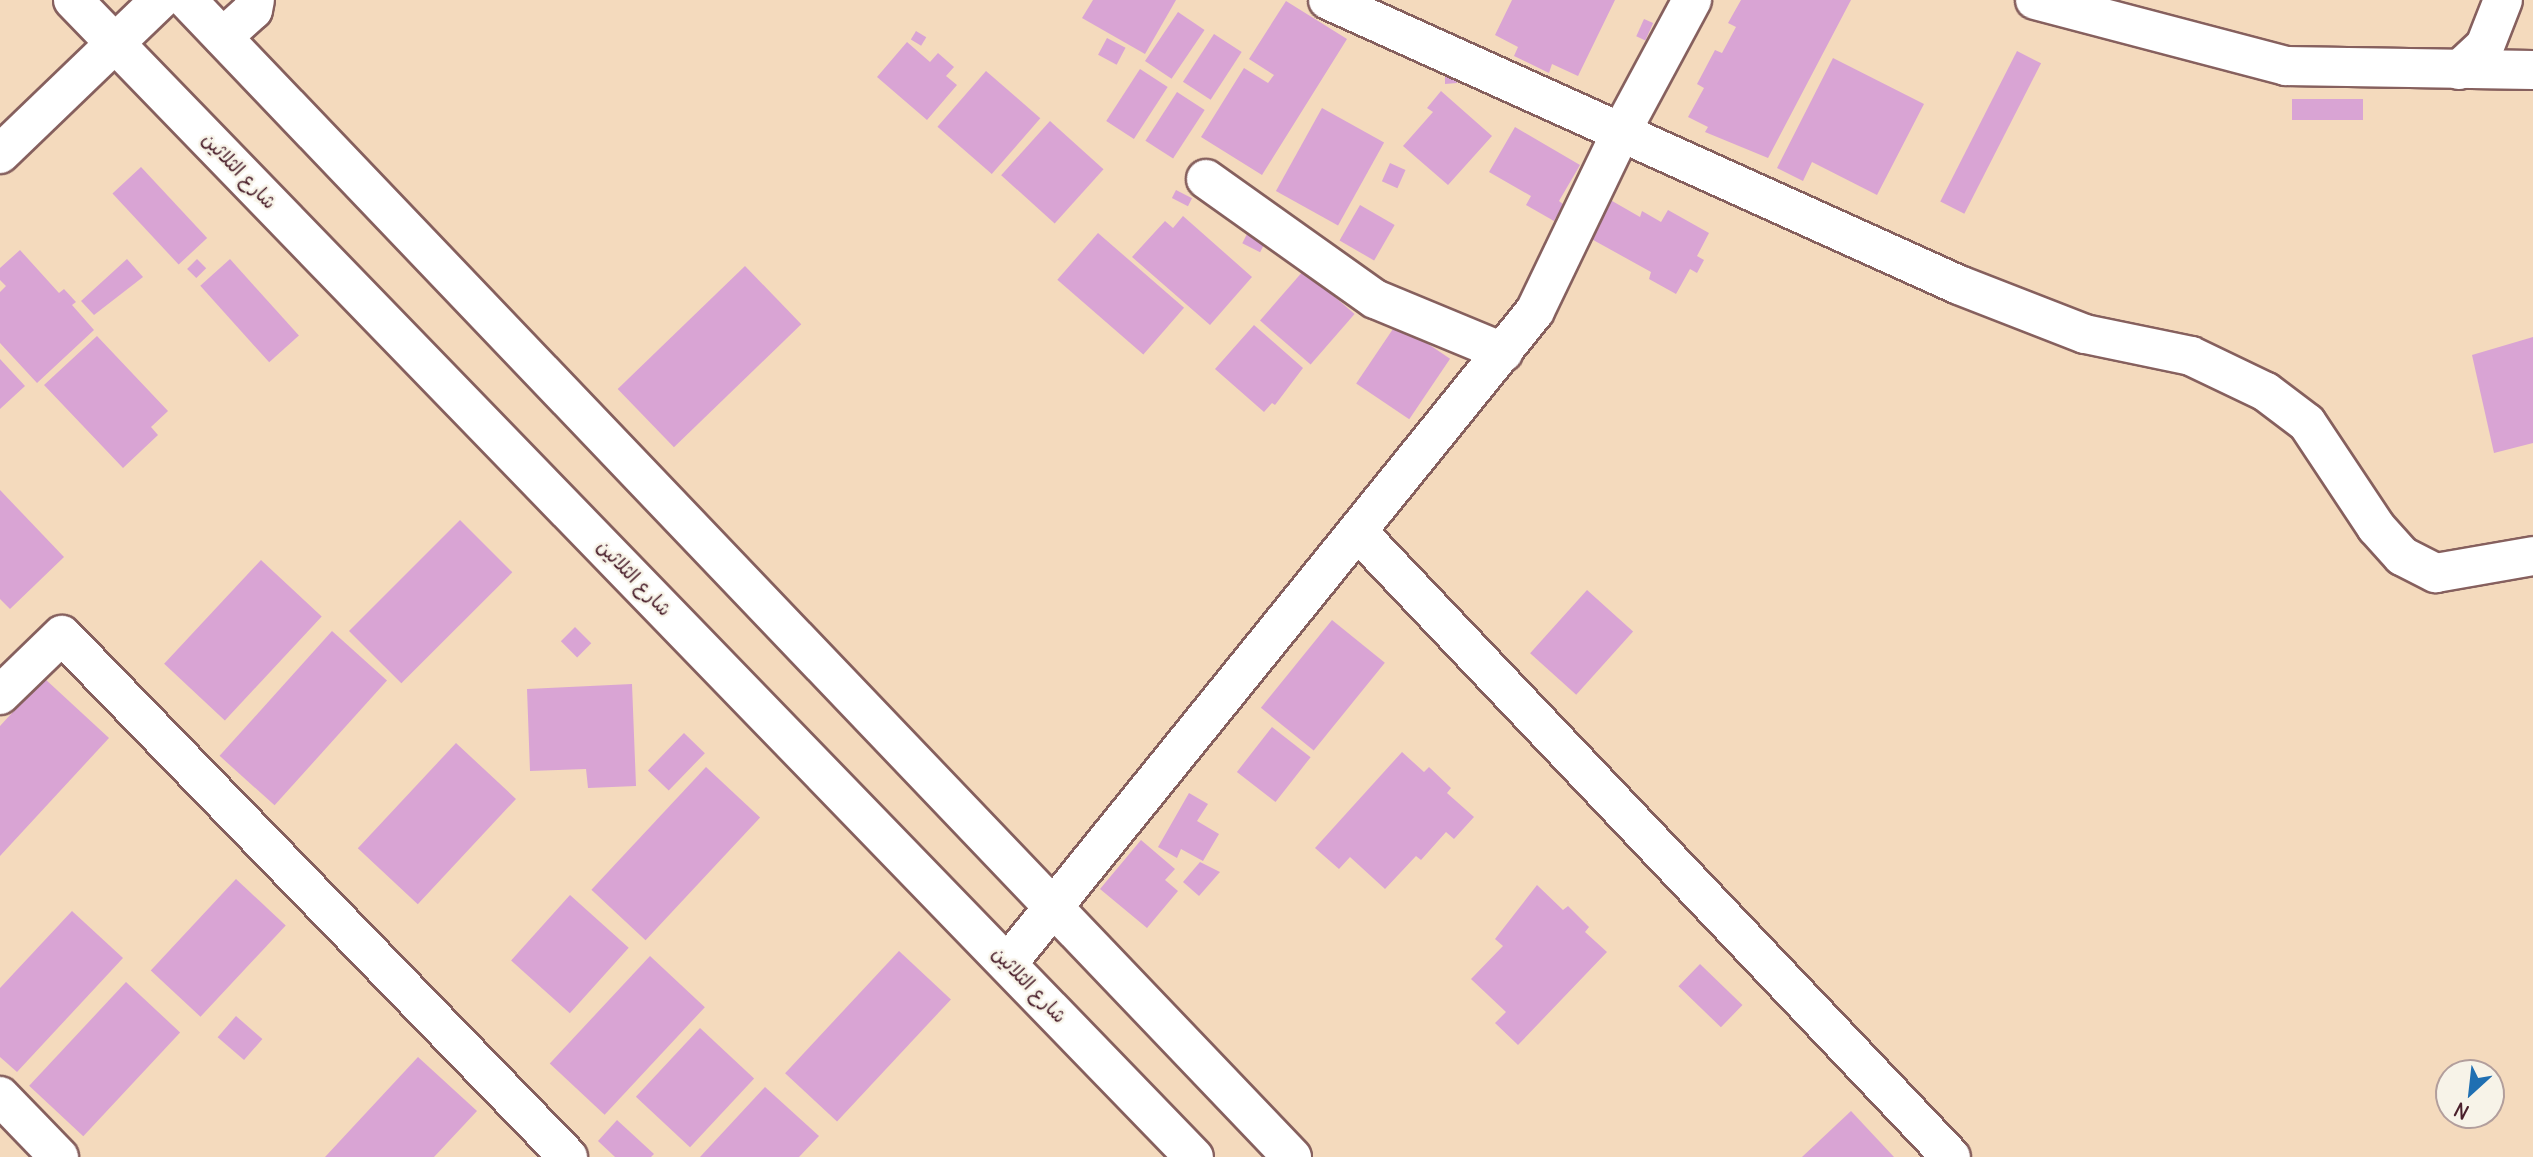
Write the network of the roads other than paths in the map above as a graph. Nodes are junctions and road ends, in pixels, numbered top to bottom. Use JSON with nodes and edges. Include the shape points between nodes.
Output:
{"nodes":[{"id":1,"x":73,"y":0,"type":"edge"},
{"id":2,"x":160,"y":0,"type":"edge"},
{"id":3,"x":187,"y":0,"type":"edge"},
{"id":4,"x":255,"y":0,"type":"edge"},
{"id":5,"x":1328,"y":0,"type":"edge"},
{"id":6,"x":1692,"y":0,"type":"edge"},
{"id":7,"x":2035,"y":0,"type":"edge"},
{"id":8,"x":2503,"y":0,"type":"edge"},
{"id":9,"x":223,"y":37,"type":"junction"},
{"id":10,"x":115,"y":43,"type":"junction"},
{"id":11,"x":2533,"y":70,"type":"edge"},
{"id":12,"x":2459,"y":71,"type":"junction"},
{"id":13,"x":1621,"y":132,"type":"junction"},
{"id":14,"x":0,"y":154,"type":"edge"},
{"id":15,"x":1206,"y":179,"type":"dead end"},
{"id":16,"x":1503,"y":352,"type":"junction"},
{"id":17,"x":1359,"y":533,"type":"junction"},
{"id":18,"x":2533,"y":556,"type":"edge"},
{"id":19,"x":0,"y":695,"type":"edge"},
{"id":20,"x":1055,"y":909,"type":"junction"},
{"id":21,"x":1008,"y":963,"type":"junction"},
{"id":22,"x":0,"y":1096,"type":"edge"},
{"id":23,"x":59,"y":1157,"type":"edge"},
{"id":24,"x":568,"y":1157,"type":"edge"},
{"id":25,"x":1194,"y":1157,"type":"edge"},
{"id":26,"x":1292,"y":1157,"type":"edge"},
{"id":27,"x":1951,"y":1157,"type":"edge"}],
"edges":[{"from":1,"to":10,"type":"street","name":"شارع الثلاثين"},
{"from":2,"to":10,"type":"street"},
{"from":3,"to":9,"type":"street"},
{"from":4,"to":9,"type":"street","via":[[253,10]]},
{"from":5,"to":13,"type":"street"},
{"from":6,"to":13,"type":"street"},
{"from":7,"to":12,"type":"street","via":[[2286,66]]},
{"from":8,"to":12,"type":"street","via":[[2485,46]]},
{"from":9,"to":20,"type":"street"},
{"from":10,"to":14,"type":"street"},
{"from":10,"to":21,"type":"street","name":"شارع الثلاثين"},
{"from":11,"to":12,"type":"street"},
{"from":13,"to":16,"type":"street","via":[[1535,311]]},
{"from":13,"to":18,"type":"street","via":[[1959,285],[2085,334],[2190,356],[2266,392],[2307,423],[2376,527],[2402,556],[2436,573]]},
{"from":15,"to":16,"type":"street","via":[[1375,299]]},
{"from":16,"to":17,"type":"street"},
{"from":17,"to":20,"type":"street"},
{"from":17,"to":27,"type":"street"},
{"from":19,"to":24,"type":"street","via":[[62,635]]},
{"from":20,"to":21,"type":"street"},
{"from":20,"to":26,"type":"street"},
{"from":21,"to":25,"type":"street","name":"شارع الثلاثين"},
{"from":22,"to":23,"type":"street"}]}
